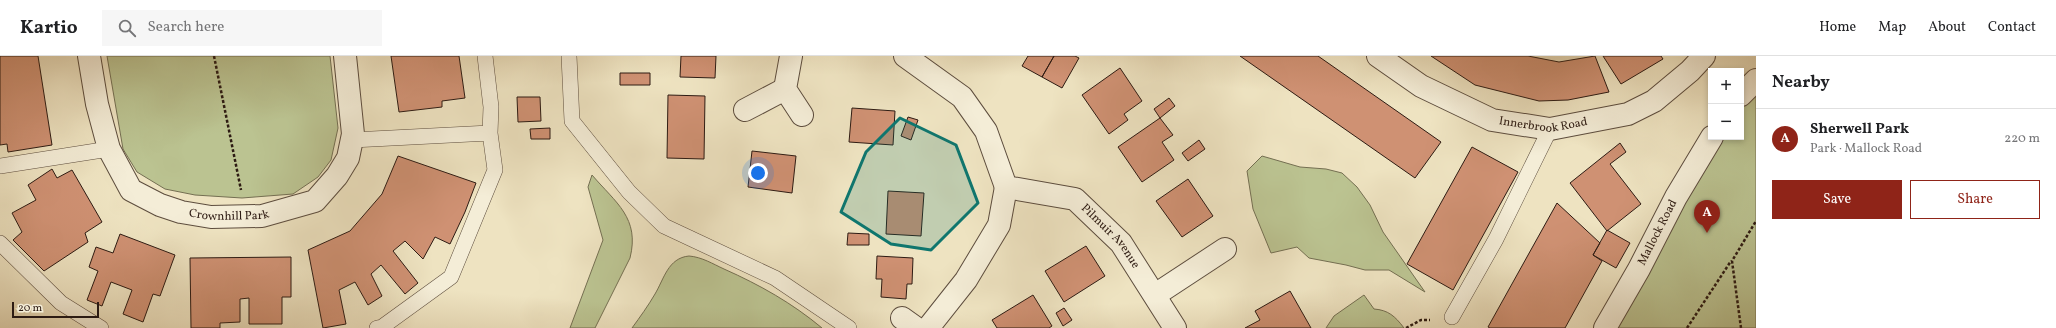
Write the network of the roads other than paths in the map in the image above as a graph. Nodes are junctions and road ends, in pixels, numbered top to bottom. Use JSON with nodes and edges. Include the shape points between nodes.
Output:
{"nodes":[{"id":1,"x":89,"y":56,"type":"edge"},
{"id":2,"x":345,"y":56,"type":"edge"},
{"id":3,"x":485,"y":56,"type":"edge"},
{"id":4,"x":569,"y":56,"type":"edge"},
{"id":5,"x":791,"y":56,"type":"edge"},
{"id":6,"x":905,"y":56,"type":"edge"},
{"id":7,"x":1378,"y":56,"type":"edge"},
{"id":8,"x":1704,"y":56,"type":"edge"},
{"id":9,"x":1756,"y":80,"type":"edge"},
{"id":10,"x":785,"y":89,"type":"junction"},
{"id":11,"x":1744,"y":92,"type":"edge"},
{"id":12,"x":745,"y":110,"type":"dead end"},
{"id":13,"x":802,"y":115,"type":"dead end"},
{"id":14,"x":1550,"y":129,"type":"junction"},
{"id":15,"x":490,"y":133,"type":"junction"},
{"id":16,"x":352,"y":140,"type":"junction"},
{"id":17,"x":1710,"y":140,"type":"edge"},
{"id":18,"x":109,"y":150,"type":"junction"},
{"id":19,"x":0,"y":166,"type":"edge"},
{"id":20,"x":1006,"y":187,"type":"junction"},
{"id":21,"x":0,"y":243,"type":"edge"},
{"id":22,"x":1225,"y":249,"type":"dead end"},
{"id":23,"x":1155,"y":295,"type":"junction"},
{"id":24,"x":1452,"y":317,"type":"dead end"},
{"id":25,"x":101,"y":328,"type":"edge"},
{"id":26,"x":377,"y":328,"type":"edge"},
{"id":27,"x":849,"y":328,"type":"edge"},
{"id":28,"x":928,"y":328,"type":"edge"},
{"id":29,"x":1175,"y":328,"type":"edge"},
{"id":30,"x":1605,"y":328,"type":"edge"}],
"edges":[{"from":1,"to":18,"type":"street","name":"Crownhill Park","via":[[97,104]]},
{"from":2,"to":16,"type":"street","name":"Crownhill Park"},
{"from":3,"to":15,"type":"lane","via":[[491,107]]},
{"from":4,"to":27,"type":"lane","via":[[572,121],[629,192],[664,226],[775,278]]},
{"from":5,"to":10,"type":"street"},
{"from":6,"to":20,"type":"street","via":[[962,97],[986,132]]},
{"from":7,"to":14,"type":"street","name":"Innerbrook Road","via":[[1421,86],[1492,120]]},
{"from":8,"to":14,"type":"street","name":"Innerbrook Road","via":[[1654,101],[1628,114]]},
{"from":9,"to":11,"type":"street"},
{"from":10,"to":12,"type":"street"},
{"from":10,"to":13,"type":"street"},
{"from":14,"to":24,"type":"lane","via":[[1496,239]]},
{"from":15,"to":16,"type":"lane"},
{"from":15,"to":26,"type":"lane","via":[[495,170],[451,277],[382,327]]},
{"from":16,"to":18,"type":"street","name":"Crownhill Park","via":[[348,158],[337,176],[315,201],[262,216],[211,217],[181,212],[160,205],[131,190]]},
{"from":17,"to":30,"type":"street","name":"Mallock Road","via":[[1676,197]]},
{"from":18,"to":19,"type":"lane"},
{"from":20,"to":23,"type":"street","name":"Pilmuir Avenue","via":[[1075,198],[1121,243]]},
{"from":20,"to":28,"type":"street","via":[[999,224],[966,280]]},
{"from":21,"to":25,"type":"lane","via":[[61,303]]},
{"from":22,"to":23,"type":"street"},
{"from":23,"to":29,"type":"street","name":"Pilmuir Avenue"}]}
